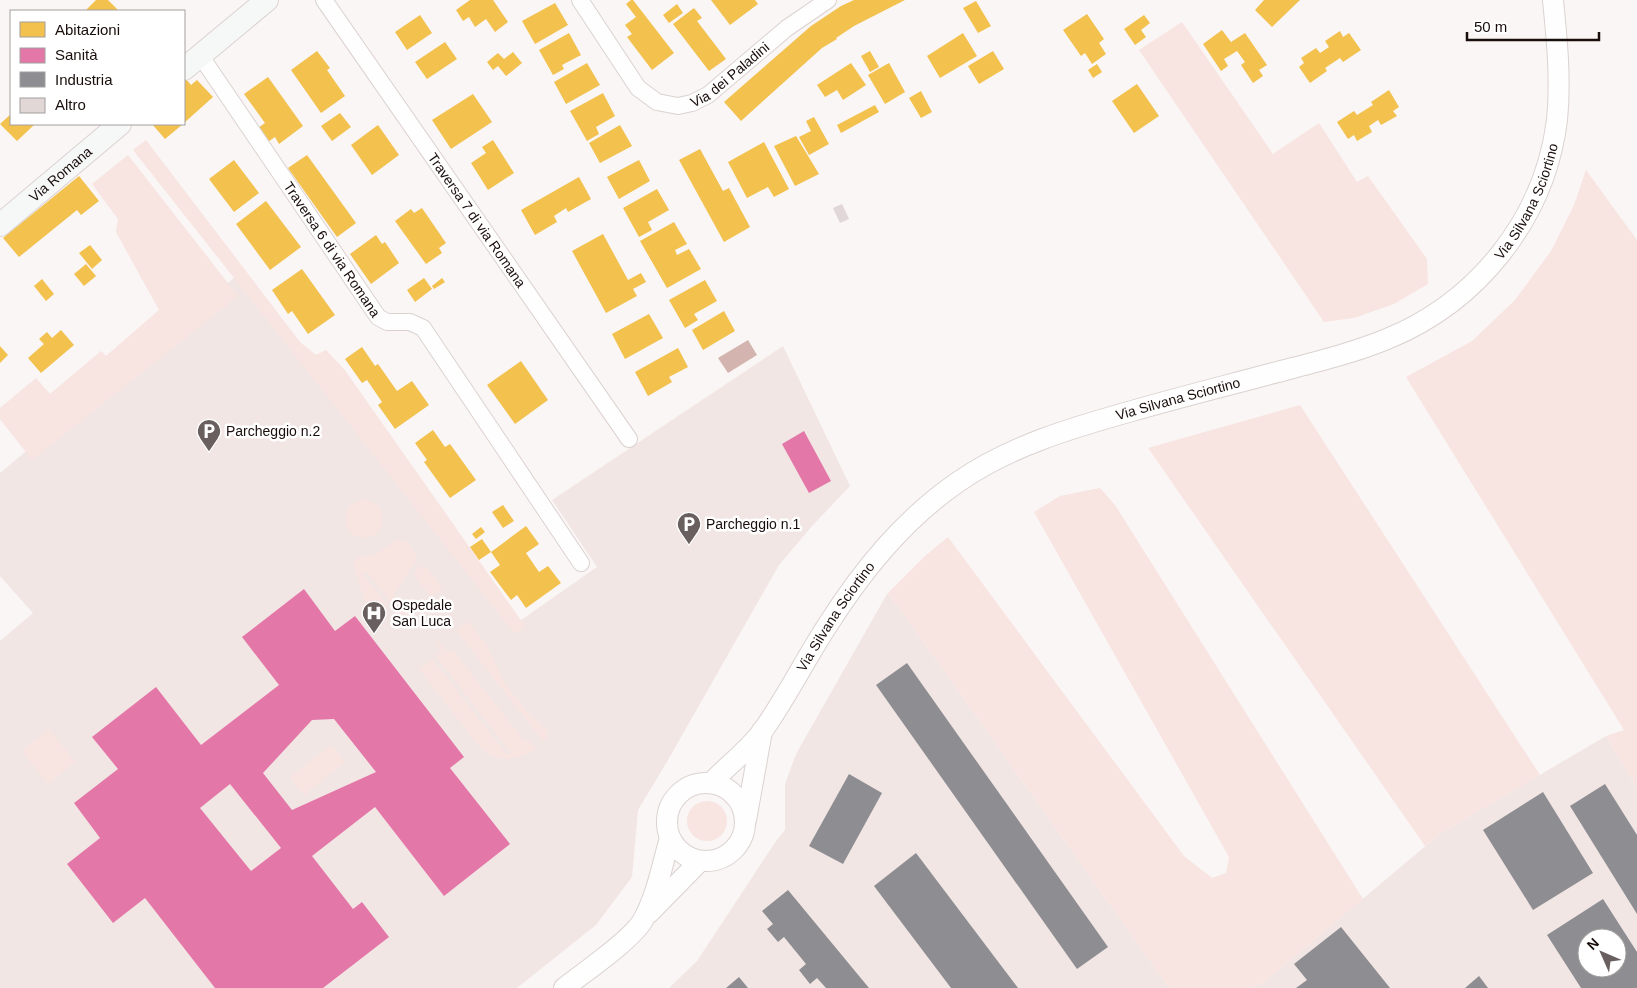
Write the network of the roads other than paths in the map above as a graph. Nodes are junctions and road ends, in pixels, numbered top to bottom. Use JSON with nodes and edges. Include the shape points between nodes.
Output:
{"nodes":[{"id":1,"x":267,"y":0,"type":"edge"},
{"id":2,"x":324,"y":0,"type":"edge"},
{"id":3,"x":580,"y":0,"type":"edge"},
{"id":4,"x":828,"y":0,"type":"edge"},
{"id":5,"x":1553,"y":0,"type":"edge"},
{"id":6,"x":192,"y":62,"type":"edge"},
{"id":7,"x":119,"y":125,"type":"edge"},
{"id":8,"x":0,"y":225,"type":"edge"},
{"id":9,"x":629,"y":439,"type":"dead end"},
{"id":10,"x":582,"y":564,"type":"dead end"},
{"id":11,"x":762,"y":731,"type":"junction"},
{"id":12,"x":711,"y":783,"type":"junction"},
{"id":13,"x":745,"y":824,"type":"junction"},
{"id":14,"x":670,"y":838,"type":"junction"},
{"id":15,"x":700,"y":861,"type":"junction"},
{"id":16,"x":643,"y":920,"type":"junction"},
{"id":17,"x":564,"y":988,"type":"edge"}],
"edges":[{"from":1,"to":6,"type":"main road"},
{"from":2,"to":9,"type":"street","name":"Traversa 7 di via Romana"},
{"from":3,"to":4,"type":"street","name":"Via dei Paladini","via":[[638,88],[657,102],[678,106],[708,94],[787,28]]},
{"from":5,"to":11,"type":"street","name":"Via Silvana Sciortino","via":[[1559,92],[1547,166],[1522,223],[1482,276],[1442,309],[1390,338],[1340,356],[1059,432],[978,469],[924,508],[876,558],[847,596]]},
{"from":6,"to":10,"type":"street","name":"Traversa 6 di via Romana","via":[[378,317],[387,322],[410,322],[423,328]]},
{"from":7,"to":8,"type":"main road","name":"Via Romana"},
{"from":11,"to":12,"type":"street","name":"Via Silvana Sciortino"},
{"from":11,"to":13,"type":"street"},
{"from":12,"to":13,"type":"street","via":[[736,796],[744,810]]},
{"from":12,"to":14,"type":"street","via":[[691,785],[672,801],[667,812]]},
{"from":13,"to":15,"type":"street","via":[[742,836],[731,852]]},
{"from":14,"to":15,"type":"street","via":[[679,850]]},
{"from":14,"to":16,"type":"street"},
{"from":15,"to":16,"type":"street"},
{"from":16,"to":17,"type":"street","via":[[623,941]]}]}
